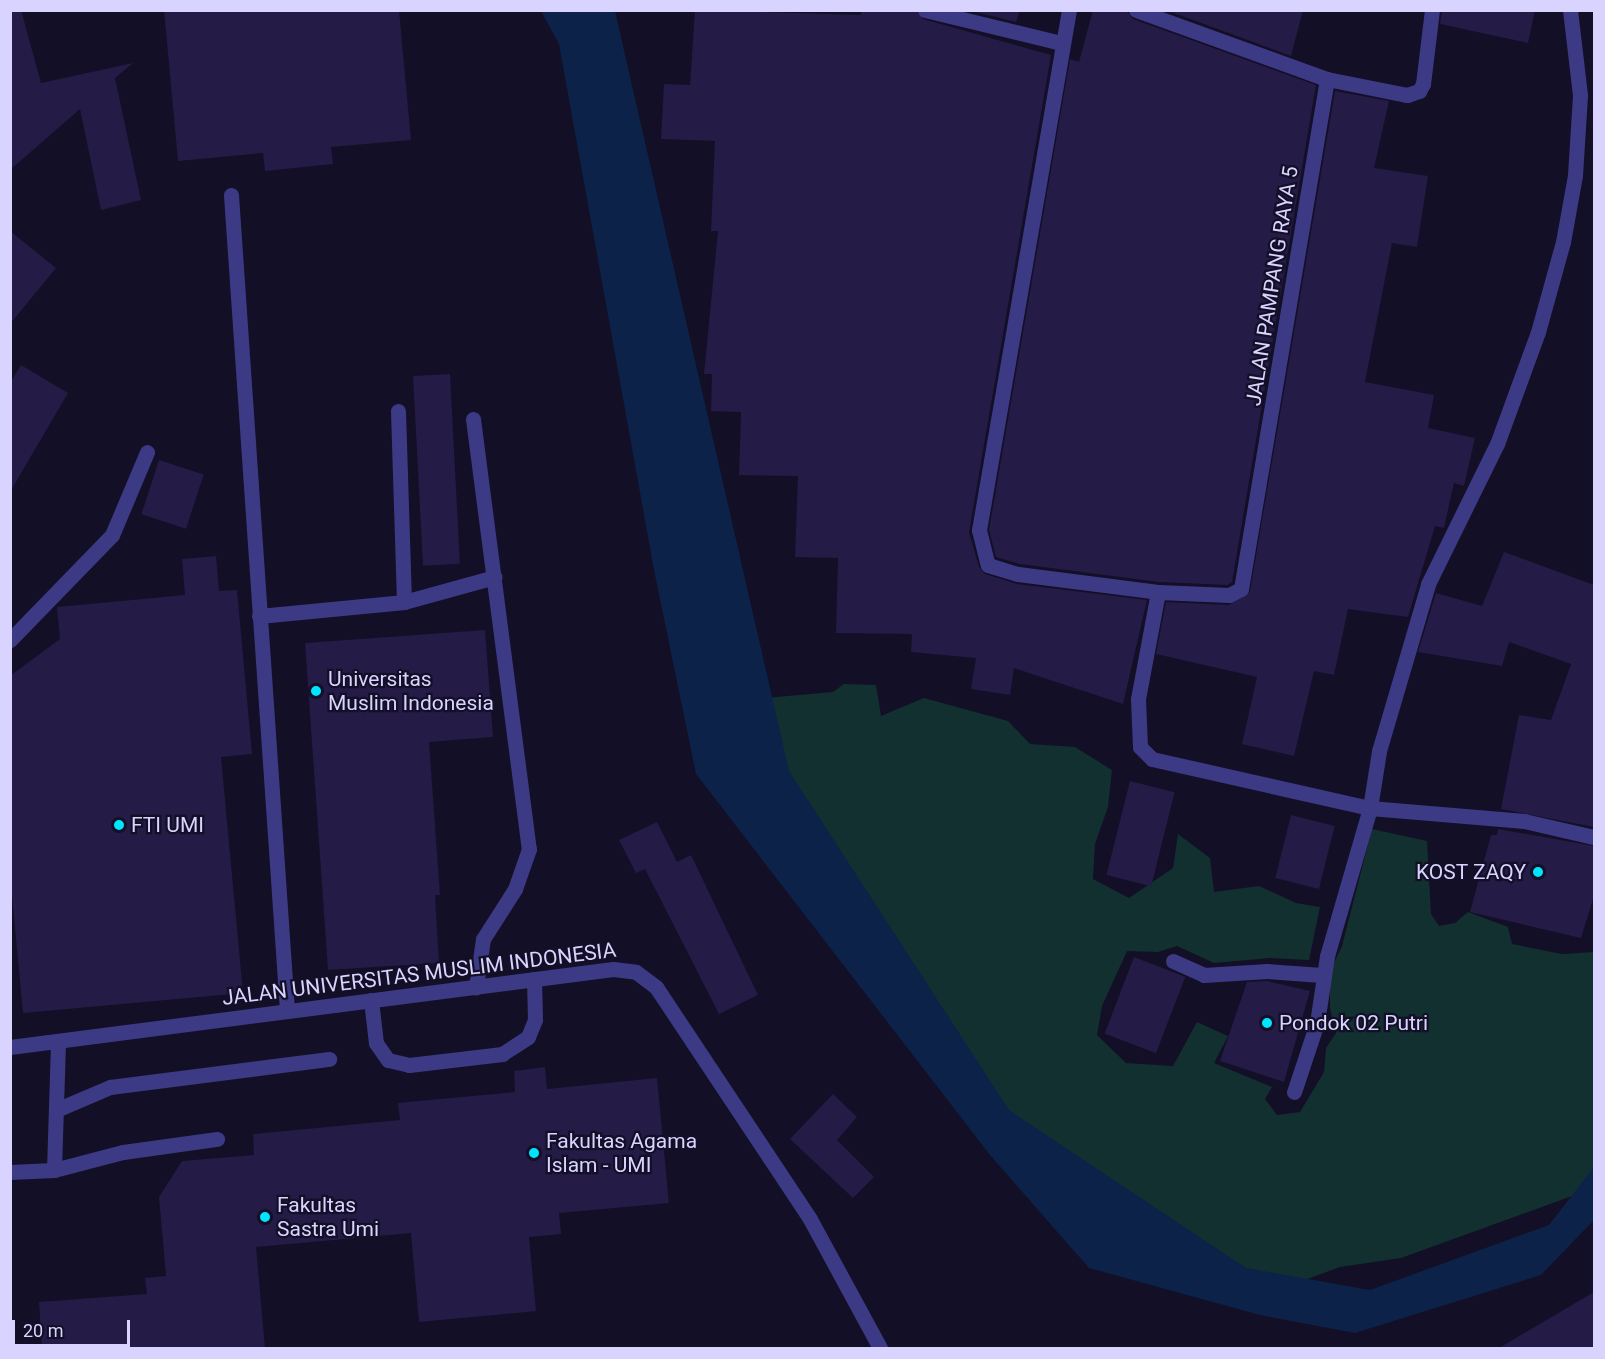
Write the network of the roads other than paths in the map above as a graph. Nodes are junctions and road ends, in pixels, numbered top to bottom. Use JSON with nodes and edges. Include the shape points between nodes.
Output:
{"nodes":[{"id":1,"x":925,"y":10,"type":"edge"},
{"id":2,"x":1069,"y":10,"type":"edge"},
{"id":3,"x":1136,"y":10,"type":"edge"},
{"id":4,"x":1432,"y":10,"type":"edge"},
{"id":5,"x":1569,"y":10,"type":"edge"},
{"id":6,"x":1061,"y":43,"type":"junction"},
{"id":7,"x":1327,"y":79,"type":"junction"},
{"id":8,"x":231,"y":195,"type":"dead end"},
{"id":9,"x":398,"y":411,"type":"dead end"},
{"id":10,"x":473,"y":419,"type":"dead end"},
{"id":11,"x":147,"y":452,"type":"dead end"},
{"id":12,"x":495,"y":577,"type":"junction"},
{"id":13,"x":1158,"y":592,"type":"junction"},
{"id":14,"x":404,"y":602,"type":"junction"},
{"id":15,"x":259,"y":616,"type":"junction"},
{"id":16,"x":10,"y":640,"type":"edge"},
{"id":17,"x":1370,"y":808,"type":"junction"},
{"id":18,"x":1594,"y":837,"type":"edge"},
{"id":19,"x":1173,"y":961,"type":"dead end"},
{"id":20,"x":1322,"y":975,"type":"junction"},
{"id":21,"x":534,"y":979,"type":"junction"},
{"id":22,"x":476,"y":987,"type":"junction"},
{"id":23,"x":371,"y":1000,"type":"junction"},
{"id":24,"x":287,"y":1010,"type":"junction"},
{"id":25,"x":57,"y":1041,"type":"junction"},
{"id":26,"x":10,"y":1047,"type":"edge"},
{"id":27,"x":329,"y":1059,"type":"dead end"},
{"id":28,"x":1294,"y":1092,"type":"dead end"},
{"id":29,"x":56,"y":1110,"type":"junction"},
{"id":30,"x":217,"y":1139,"type":"dead end"},
{"id":31,"x":54,"y":1170,"type":"junction"},
{"id":32,"x":10,"y":1172,"type":"edge"},
{"id":33,"x":880,"y":1348,"type":"edge"}],
"edges":[{"from":1,"to":6,"type":"street"},
{"from":2,"to":6,"type":"street","name":"JALAN PAMPANG RAYA 5"},
{"from":3,"to":7,"type":"street"},
{"from":4,"to":7,"type":"street","via":[[1419,91],[1400,94]]},
{"from":5,"to":17,"type":"street","via":[[1580,95],[1575,175],[1563,242],[1538,332],[1497,444],[1428,584],[1379,752]]},
{"from":6,"to":13,"type":"street","name":"JALAN PAMPANG RAYA 5","via":[[1025,287],[992,438],[981,550],[988,565],[1018,574]]},
{"from":7,"to":13,"type":"street","name":"JALAN PAMPANG RAYA 5","via":[[1241,589],[1229,595]]},
{"from":8,"to":15,"type":"street"},
{"from":9,"to":14,"type":"street"},
{"from":10,"to":12,"type":"street"},
{"from":11,"to":16,"type":"street","via":[[112,535]]},
{"from":12,"to":14,"type":"street"},
{"from":12,"to":22,"type":"street","via":[[529,849],[515,889],[483,939]]},
{"from":13,"to":17,"type":"street","via":[[1138,699],[1140,747],[1152,759]]},
{"from":14,"to":15,"type":"street"},
{"from":15,"to":24,"type":"street"},
{"from":17,"to":18,"type":"street","via":[[1524,821]]},
{"from":17,"to":20,"type":"street"},
{"from":19,"to":20,"type":"street","via":[[1204,975],[1295,971]]},
{"from":20,"to":28,"type":"street","via":[[1317,1023]]},
{"from":21,"to":22,"type":"street","name":"JALAN UNIVERSITAS MUSLIM INDONESIA"},
{"from":21,"to":23,"type":"street","via":[[535,1020],[528,1037],[502,1054],[410,1065],[388,1060],[376,1043]]},
{"from":21,"to":33,"type":"street","name":"JALAN UNIVERSITAS MUSLIM INDONESIA","via":[[613,969],[636,972],[656,987],[810,1219]]},
{"from":22,"to":23,"type":"street","name":"JALAN UNIVERSITAS MUSLIM INDONESIA"},
{"from":23,"to":24,"type":"street","name":"JALAN UNIVERSITAS MUSLIM INDONESIA"},
{"from":24,"to":25,"type":"street","name":"JALAN UNIVERSITAS MUSLIM INDONESIA"},
{"from":25,"to":26,"type":"street","name":"JALAN UNIVERSITAS MUSLIM INDONESIA"},
{"from":25,"to":29,"type":"street"},
{"from":27,"to":29,"type":"street","via":[[110,1087]]},
{"from":29,"to":31,"type":"street"},
{"from":30,"to":31,"type":"street","via":[[123,1152]]},
{"from":31,"to":32,"type":"street"}]}
